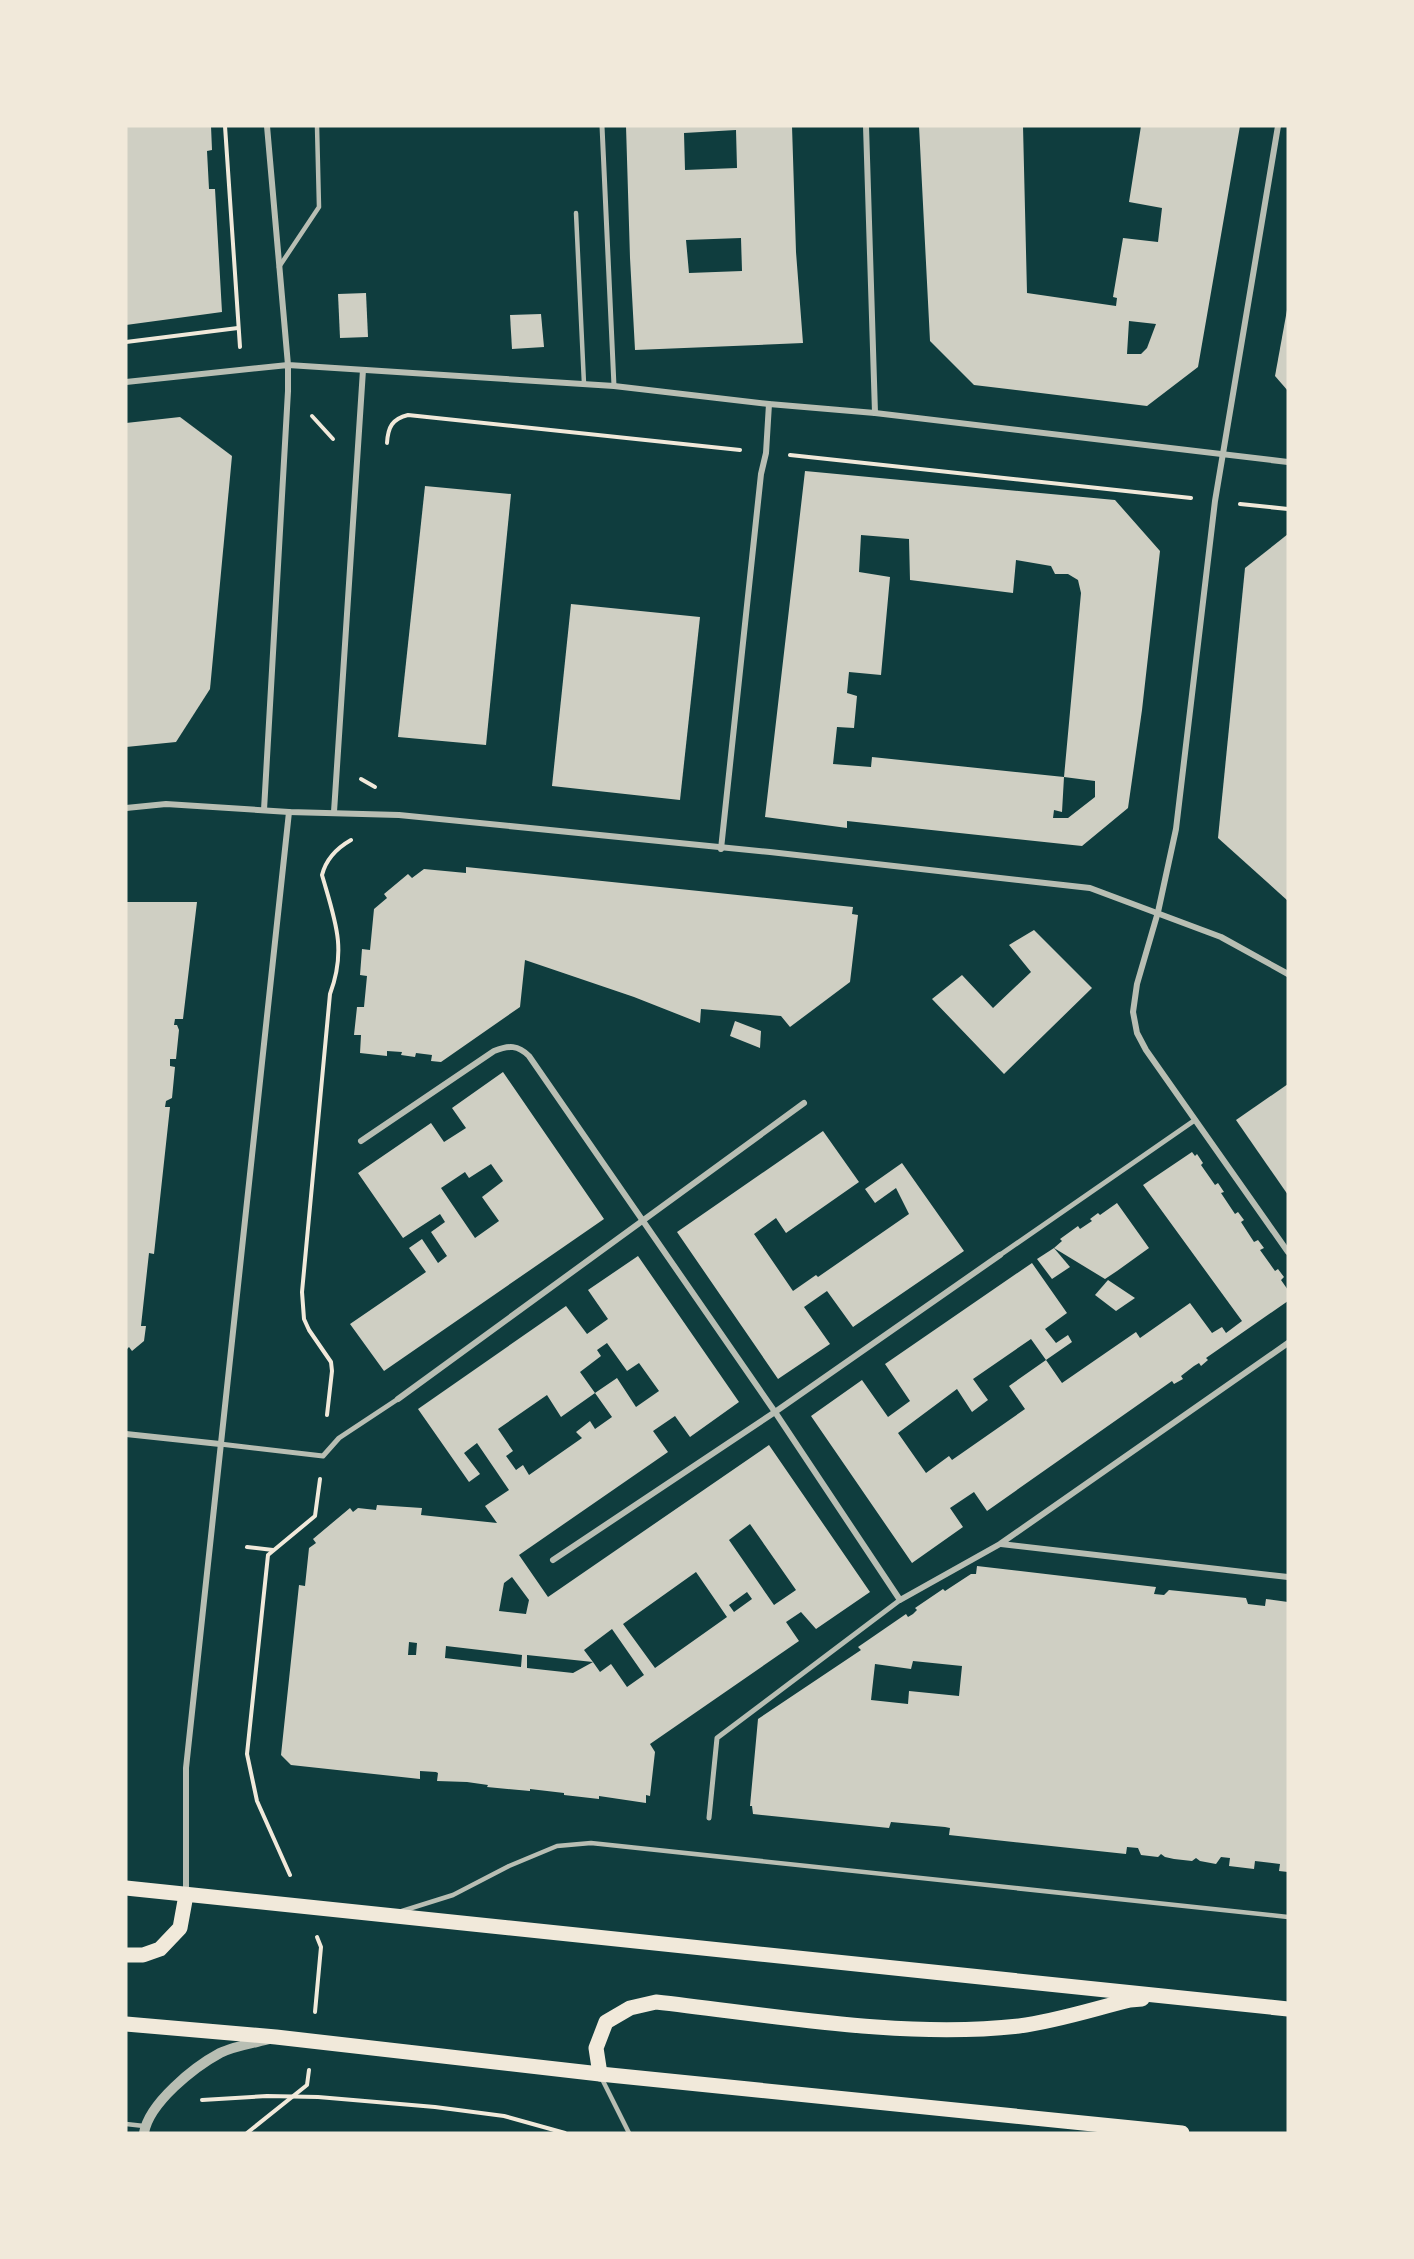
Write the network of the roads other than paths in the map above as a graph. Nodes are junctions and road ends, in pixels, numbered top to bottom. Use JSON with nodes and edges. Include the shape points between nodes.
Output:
{"nodes":[{"id":1,"x":267,"y":126,"type":"edge"},
{"id":2,"x":317,"y":126,"type":"edge"},
{"id":3,"x":602,"y":126,"type":"edge"},
{"id":4,"x":866,"y":126,"type":"edge"},
{"id":5,"x":1278,"y":126,"type":"edge"},
{"id":6,"x":576,"y":213,"type":"dead end"},
{"id":7,"x":279,"y":267,"type":"junction"},
{"id":8,"x":288,"y":365,"type":"junction"},
{"id":9,"x":363,"y":370,"type":"junction"},
{"id":10,"x":126,"y":382,"type":"edge"},
{"id":11,"x":584,"y":384,"type":"junction"},
{"id":12,"x":614,"y":386,"type":"junction"},
{"id":13,"x":769,"y":404,"type":"junction"},
{"id":14,"x":875,"y":413,"type":"junction"},
{"id":15,"x":1223,"y":455,"type":"junction"},
{"id":16,"x":1288,"y":462,"type":"edge"},
{"id":17,"x":126,"y":808,"type":"edge"},
{"id":18,"x":264,"y":810,"type":"junction"},
{"id":19,"x":289,"y":812,"type":"junction"},
{"id":20,"x":334,"y":813,"type":"junction"},
{"id":21,"x":721,"y":849,"type":"junction"},
{"id":22,"x":1158,"y":912,"type":"junction"},
{"id":23,"x":1288,"y":974,"type":"edge"},
{"id":24,"x":804,"y":1103,"type":"dead end"},
{"id":25,"x":1196,"y":1120,"type":"junction"},
{"id":26,"x":361,"y":1141,"type":"dead end"},
{"id":27,"x":644,"y":1221,"type":"junction"},
{"id":28,"x":1288,"y":1252,"type":"edge"},
{"id":29,"x":1000,"y":1255,"type":"joint"},
{"id":30,"x":1288,"y":1343,"type":"edge"},
{"id":31,"x":398,"y":1399,"type":"joint"},
{"id":32,"x":775,"y":1412,"type":"junction"},
{"id":33,"x":126,"y":1434,"type":"edge"},
{"id":34,"x":220,"y":1444,"type":"junction"},
{"id":35,"x":1000,"y":1544,"type":"junction"},
{"id":36,"x":553,"y":1560,"type":"dead end"},
{"id":37,"x":1288,"y":1577,"type":"edge"},
{"id":38,"x":900,"y":1600,"type":"junction"},
{"id":39,"x":709,"y":1818,"type":"dead end"},
{"id":40,"x":126,"y":1888,"type":"edge"},
{"id":41,"x":186,"y":1895,"type":"junction"},
{"id":42,"x":391,"y":1914,"type":"junction"},
{"id":43,"x":1288,"y":1917,"type":"edge"},
{"id":44,"x":126,"y":1955,"type":"edge"},
{"id":45,"x":1181,"y":1997,"type":"junction"},
{"id":46,"x":1288,"y":2009,"type":"edge"},
{"id":47,"x":126,"y":2024,"type":"edge"},
{"id":48,"x":276,"y":2037,"type":"junction"},
{"id":49,"x":600,"y":2074,"type":"junction"},
{"id":50,"x":126,"y":2124,"type":"edge"},
{"id":51,"x":145,"y":2129,"type":"edge"},
{"id":52,"x":629,"y":2133,"type":"edge"},
{"id":53,"x":1182,"y":2133,"type":"edge"}],
"edges":[{"from":1,"to":7,"type":"street"},
{"from":2,"to":7,"type":"lane","via":[[319,207]]},
{"from":3,"to":12,"type":"street"},
{"from":4,"to":14,"type":"street"},
{"from":5,"to":15,"type":"street"},
{"from":6,"to":11,"type":"lane"},
{"from":7,"to":8,"type":"street"},
{"from":8,"to":9,"type":"street"},
{"from":8,"to":10,"type":"street"},
{"from":8,"to":18,"type":"street"},
{"from":9,"to":11,"type":"street"},
{"from":9,"to":20,"type":"street"},
{"from":11,"to":12,"type":"street"},
{"from":12,"to":13,"type":"street"},
{"from":13,"to":14,"type":"street"},
{"from":13,"to":21,"type":"street"},
{"from":14,"to":15,"type":"street"},
{"from":15,"to":16,"type":"street"},
{"from":15,"to":22,"type":"street","via":[[1176,828]]},
{"from":17,"to":18,"type":"street","via":[[166,804]]},
{"from":18,"to":19,"type":"street"},
{"from":19,"to":20,"type":"street"},
{"from":19,"to":34,"type":"street"},
{"from":20,"to":21,"type":"street","via":[[399,815]]},
{"from":21,"to":22,"type":"street","via":[[1090,888]]},
{"from":22,"to":23,"type":"street","via":[[1221,937]]},
{"from":22,"to":25,"type":"street","via":[[1133,1012],[1137,1033],[1146,1050]]},
{"from":24,"to":27,"type":"street"},
{"from":25,"to":28,"type":"street"},
{"from":25,"to":29,"type":"street"},
{"from":26,"to":27,"type":"street","via":[[494,1051],[513,1046],[529,1056]]},
{"from":27,"to":31,"type":"street"},
{"from":27,"to":32,"type":"street"},
{"from":29,"to":32,"type":"street"},
{"from":30,"to":35,"type":"street"},
{"from":31,"to":34,"type":"street","via":[[339,1438],[323,1456]]},
{"from":32,"to":36,"type":"street"},
{"from":32,"to":38,"type":"street"},
{"from":33,"to":34,"type":"street"},
{"from":34,"to":41,"type":"street","via":[[186,1768]]},
{"from":35,"to":37,"type":"street"},
{"from":35,"to":38,"type":"street"},
{"from":38,"to":39,"type":"street","via":[[717,1738]]},
{"from":40,"to":41,"type":"main road"},
{"from":41,"to":42,"type":"main road"},
{"from":41,"to":44,"type":"main road","via":[[180,1928],[160,1949]]},
{"from":42,"to":43,"type":"lane","via":[[453,1895],[557,1846],[591,1843]]},
{"from":42,"to":45,"type":"main road"},
{"from":45,"to":46,"type":"main road"},
{"from":45,"to":49,"type":"main road","via":[[1130,2000],[1018,2026],[945,2029],[873,2026],[656,2002],[630,2008],[606,2022],[596,2048]]},
{"from":47,"to":48,"type":"main road"},
{"from":48,"to":49,"type":"main road"},
{"from":48,"to":51,"type":"street","via":[[221,2052],[159,2102]]},
{"from":49,"to":52,"type":"lane"},
{"from":49,"to":53,"type":"main road"},
{"from":50,"to":51,"type":"lane"}]}
